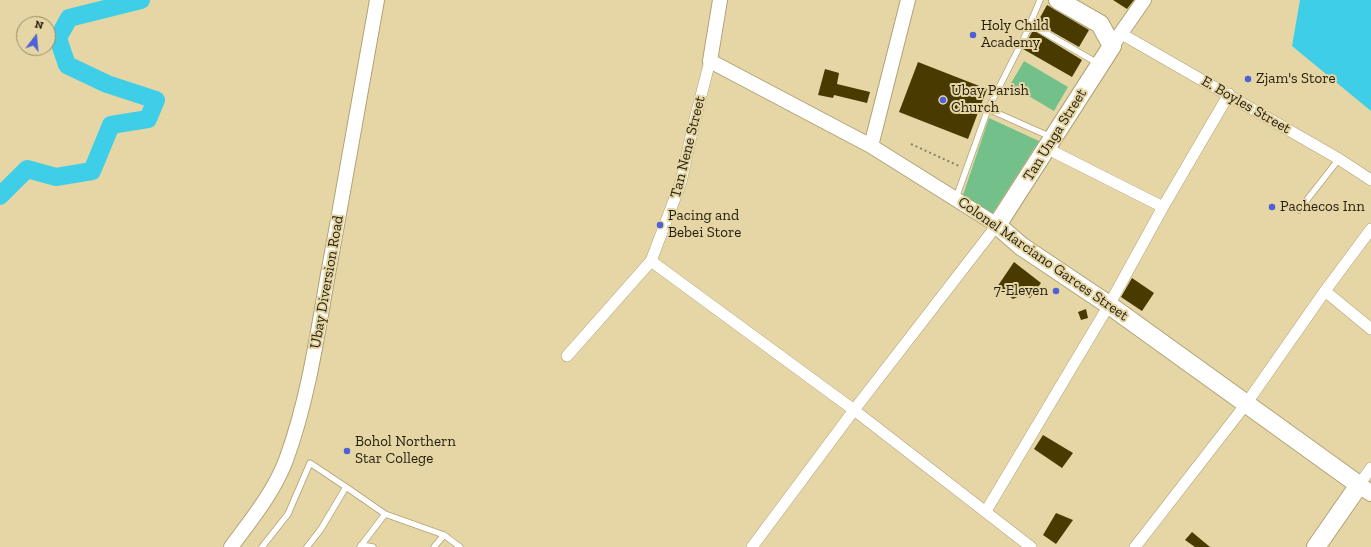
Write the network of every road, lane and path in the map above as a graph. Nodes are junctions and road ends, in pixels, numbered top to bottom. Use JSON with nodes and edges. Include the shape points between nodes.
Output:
{"nodes":[{"id":1,"x":377,"y":0,"type":"edge"},
{"id":2,"x":720,"y":0,"type":"edge"},
{"id":3,"x":908,"y":0,"type":"edge"},
{"id":4,"x":1040,"y":0,"type":"edge"},
{"id":5,"x":1058,"y":0,"type":"edge"},
{"id":6,"x":1144,"y":0,"type":"edge"},
{"id":7,"x":1030,"y":24,"type":"junction"},
{"id":8,"x":1116,"y":39,"type":"junction"},
{"id":9,"x":710,"y":61,"type":"junction"},
{"id":10,"x":1100,"y":64,"type":"junction"},
{"id":11,"x":1229,"y":94,"type":"junction"},
{"id":12,"x":988,"y":109,"type":"junction"},
{"id":13,"x":1050,"y":143,"type":"junction"},
{"id":14,"x":911,"y":144,"type":"dead end"},
{"id":15,"x":871,"y":146,"type":"junction"},
{"id":16,"x":1339,"y":159,"type":"junction"},
{"id":17,"x":966,"y":170,"type":"junction"},
{"id":18,"x":1371,"y":180,"type":"edge"},
{"id":19,"x":956,"y":198,"type":"junction"},
{"id":20,"x":1163,"y":207,"type":"junction"},
{"id":21,"x":1299,"y":210,"type":"dead end"},
{"id":22,"x":998,"y":225,"type":"junction"},
{"id":23,"x":1371,"y":229,"type":"edge"},
{"id":24,"x":651,"y":261,"type":"junction"},
{"id":25,"x":1325,"y":291,"type":"junction"},
{"id":26,"x":1109,"y":305,"type":"junction"},
{"id":27,"x":1371,"y":329,"type":"edge"},
{"id":28,"x":567,"y":356,"type":"dead end"},
{"id":29,"x":1246,"y":404,"type":"junction"},
{"id":30,"x":854,"y":410,"type":"junction"},
{"id":31,"x":1371,"y":468,"type":"edge"},
{"id":32,"x":346,"y":487,"type":"junction"},
{"id":33,"x":1365,"y":489,"type":"edge"},
{"id":34,"x":986,"y":511,"type":"junction"},
{"id":35,"x":384,"y":514,"type":"junction"},
{"id":36,"x":444,"y":535,"type":"junction"},
{"id":37,"x":236,"y":545,"type":"edge"},
{"id":38,"x":360,"y":546,"type":"edge"},
{"id":39,"x":262,"y":547,"type":"edge"},
{"id":40,"x":307,"y":547,"type":"edge"},
{"id":41,"x":373,"y":547,"type":"edge"},
{"id":42,"x":434,"y":547,"type":"edge"},
{"id":43,"x":460,"y":547,"type":"edge"},
{"id":44,"x":752,"y":547,"type":"edge"},
{"id":45,"x":1031,"y":547,"type":"edge"},
{"id":46,"x":1135,"y":547,"type":"edge"},
{"id":47,"x":1316,"y":547,"type":"edge"}],
"edges":[{"from":1,"to":37,"type":"street","name":"Ubay Diversion Road","via":[[312,364],[300,417],[285,461]]},
{"from":2,"to":9,"type":"street","name":"Tan Nene Street"},
{"from":3,"to":15,"type":"street"},
{"from":4,"to":7,"type":"lane"},
{"from":5,"to":8,"type":"main road","via":[[1100,24]]},
{"from":6,"to":8,"type":"street"},
{"from":7,"to":10,"type":"lane"},
{"from":7,"to":12,"type":"lane"},
{"from":8,"to":10,"type":"main road","name":"Tan Unga Street"},
{"from":8,"to":11,"type":"street","name":"E. Boyles Street"},
{"from":9,"to":15,"type":"street","name":"Colonel Marciano Garces Street"},
{"from":9,"to":24,"type":"street","name":"Tan Nene Street","via":[[681,182]]},
{"from":10,"to":13,"type":"main road","name":"Tan Unga Street"},
{"from":11,"to":16,"type":"street","name":"E. Boyles Street"},
{"from":11,"to":20,"type":"street"},
{"from":12,"to":13,"type":"lane"},
{"from":12,"to":17,"type":"lane"},
{"from":13,"to":20,"type":"street"},
{"from":13,"to":22,"type":"main road","name":"Tan Unga Street"},
{"from":14,"to":17,"type":"path"},
{"from":15,"to":19,"type":"street","name":"Colonel Marciano Garces Street"},
{"from":16,"to":18,"type":"street","name":"E. Boyles Street"},
{"from":16,"to":21,"type":"lane"},
{"from":17,"to":19,"type":"lane"},
{"from":19,"to":22,"type":"street","name":"Colonel Marciano Garces Street"},
{"from":20,"to":26,"type":"street"},
{"from":22,"to":26,"type":"main road","name":"Colonel Marciano Garces Street","via":[[1021,246]]},
{"from":22,"to":30,"type":"street"},
{"from":23,"to":25,"type":"street"},
{"from":24,"to":28,"type":"street","name":"Tan Nene Street"},
{"from":24,"to":30,"type":"street"},
{"from":25,"to":27,"type":"street"},
{"from":25,"to":29,"type":"street"},
{"from":26,"to":29,"type":"main road","name":"Colonel Marciano Garces Street"},
{"from":26,"to":34,"type":"street"},
{"from":29,"to":33,"type":"main road","name":"Colonel Marciano Garces Street"},
{"from":29,"to":46,"type":"street"},
{"from":30,"to":34,"type":"street"},
{"from":30,"to":44,"type":"street"},
{"from":31,"to":33,"type":"street"},
{"from":32,"to":35,"type":"lane"},
{"from":32,"to":39,"type":"lane","via":[[310,463],[288,514]]},
{"from":32,"to":40,"type":"lane"},
{"from":33,"to":47,"type":"main road"},
{"from":34,"to":45,"type":"street"},
{"from":35,"to":36,"type":"lane"},
{"from":35,"to":38,"type":"lane"},
{"from":36,"to":42,"type":"lane"},
{"from":36,"to":43,"type":"lane"},
{"from":38,"to":41,"type":"lane"}]}
